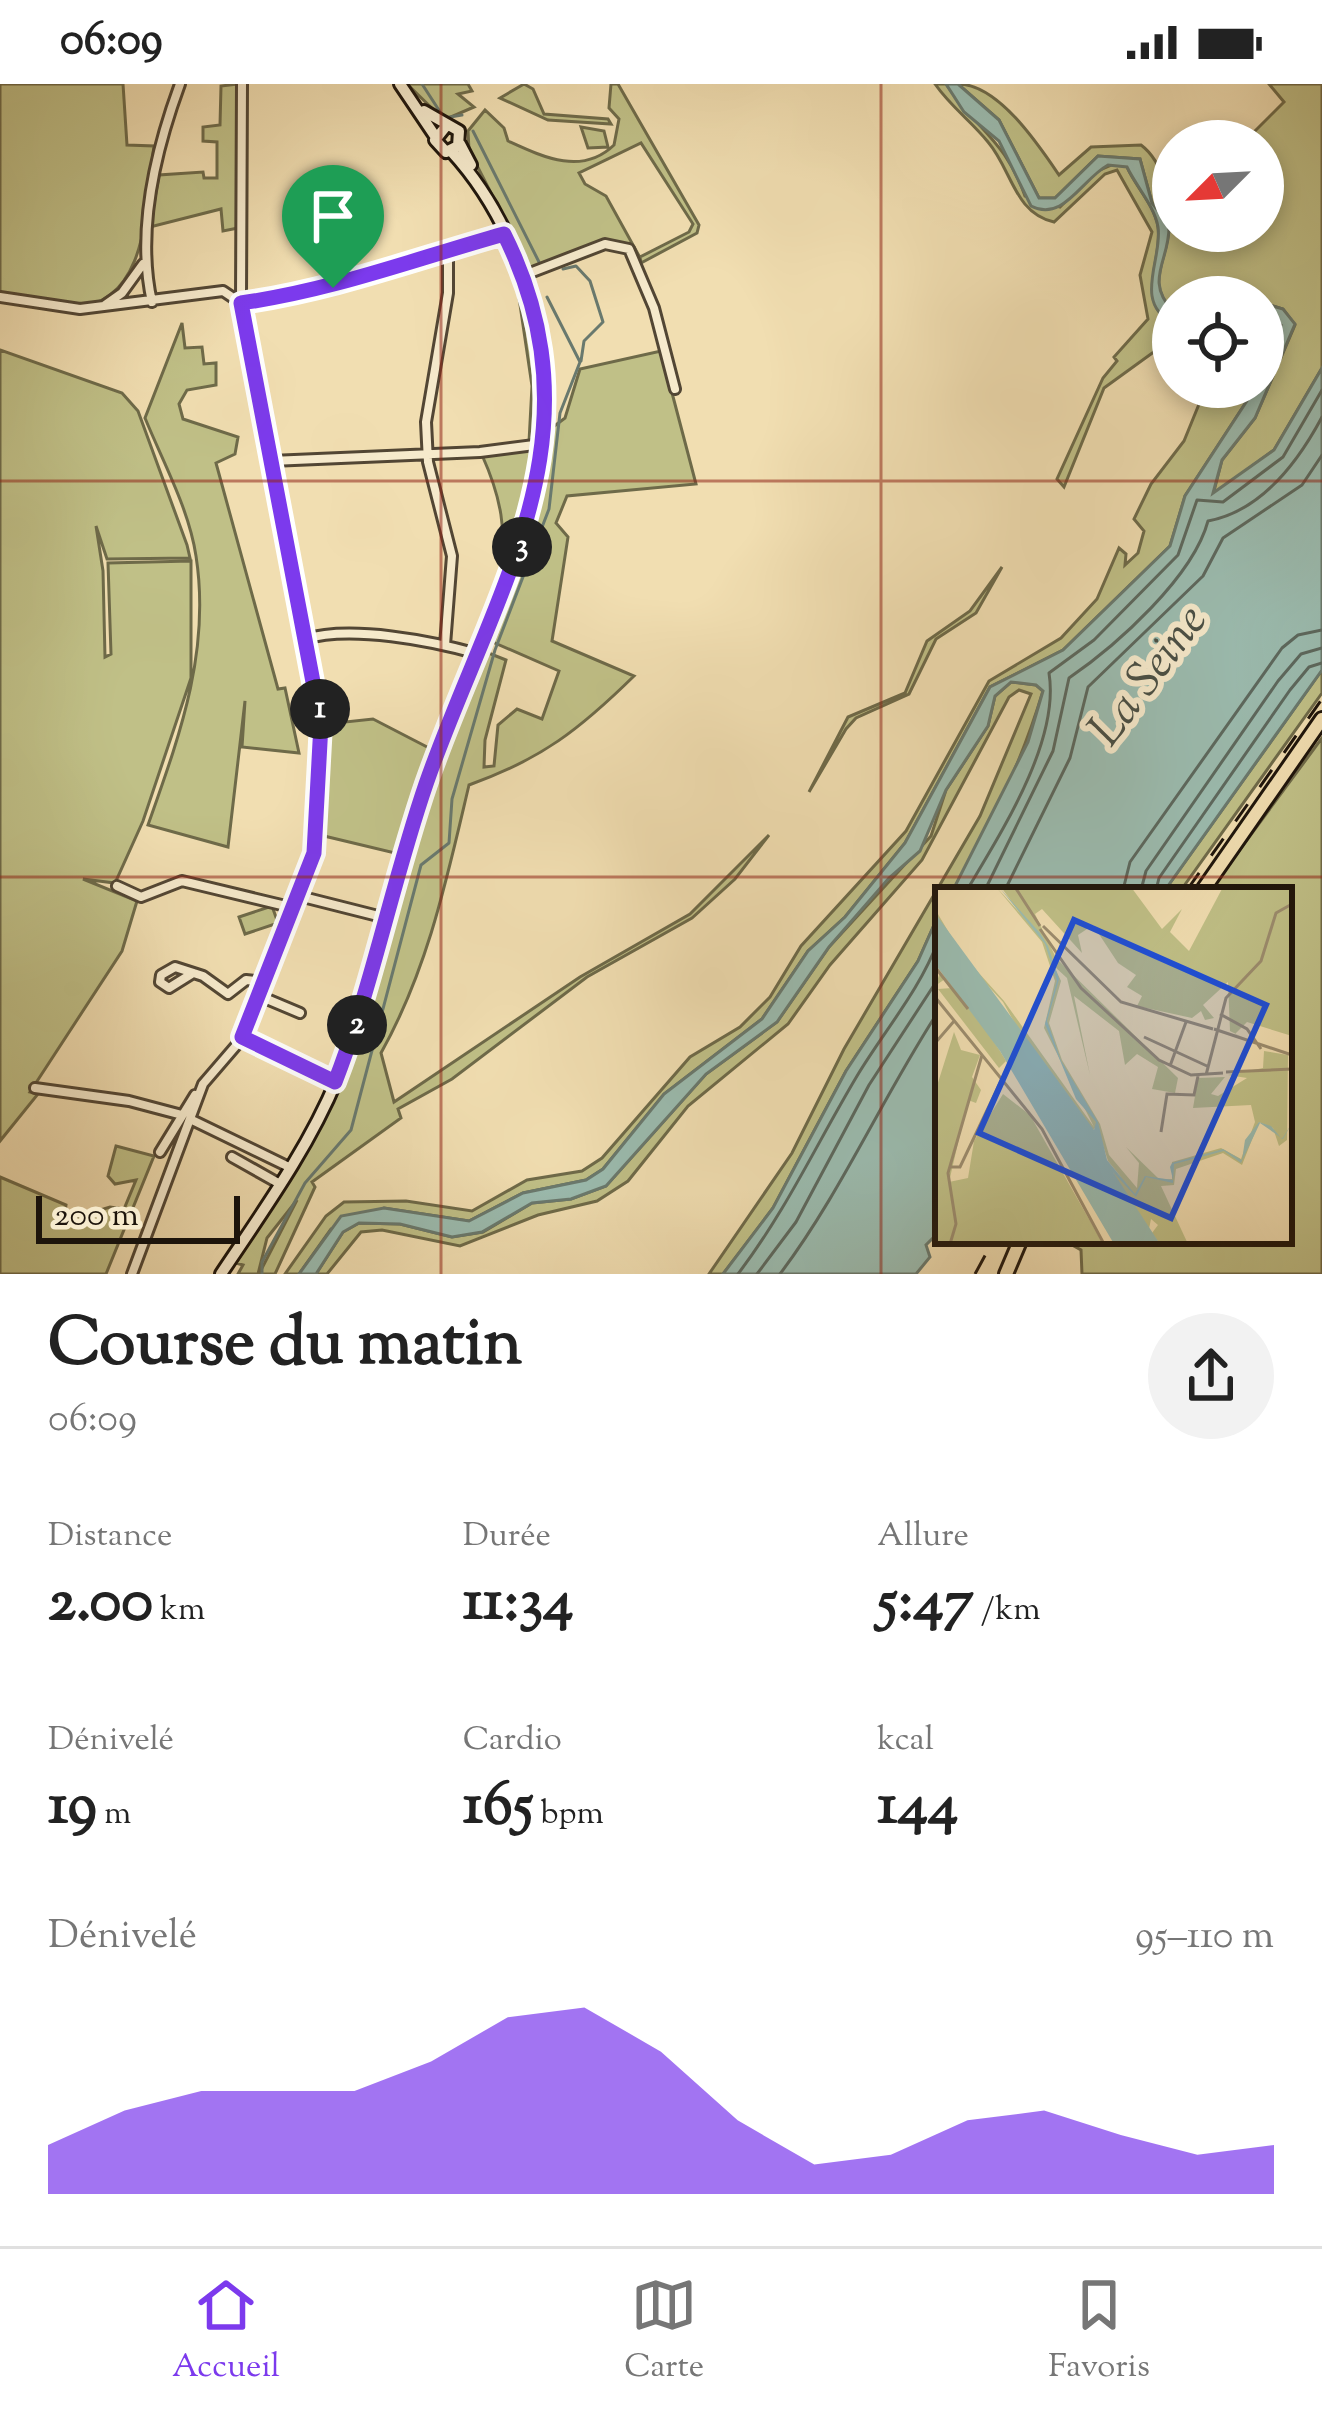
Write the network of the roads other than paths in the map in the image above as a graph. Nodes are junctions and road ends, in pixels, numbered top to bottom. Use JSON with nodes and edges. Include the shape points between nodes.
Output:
{"nodes":[{"id":1,"x":179,"y":84,"type":"edge"},
{"id":2,"x":242,"y":84,"type":"edge"},
{"id":3,"x":400,"y":84,"type":"edge"},
{"id":4,"x":424,"y":112,"type":"junction"},
{"id":5,"x":447,"y":125,"type":"junction"},
{"id":6,"x":435,"y":136,"type":"junction"},
{"id":7,"x":455,"y":147,"type":"junction"},
{"id":8,"x":507,"y":233,"type":"junction"},
{"id":9,"x":448,"y":249,"type":"junction"},
{"id":10,"x":143,"y":264,"type":"junction"},
{"id":11,"x":520,"y":270,"type":"junction"},
{"id":12,"x":0,"y":297,"type":"edge"},
{"id":13,"x":241,"y":301,"type":"junction"},
{"id":14,"x":152,"y":302,"type":"junction"},
{"id":15,"x":103,"y":306,"type":"junction"},
{"id":16,"x":675,"y":389,"type":"dead end"},
{"id":17,"x":542,"y":444,"type":"junction"},
{"id":18,"x":427,"y":454,"type":"junction"},
{"id":19,"x":271,"y":461,"type":"junction"},
{"id":20,"x":305,"y":639,"type":"junction"},
{"id":21,"x":445,"y":645,"type":"junction"},
{"id":22,"x":478,"y":654,"type":"junction"},
{"id":23,"x":1322,"y":719,"type":"edge"},
{"id":24,"x":117,"y":886,"type":"dead end"},
{"id":25,"x":1205,"y":887,"type":"edge"},
{"id":26,"x":295,"y":896,"type":"junction"},
{"id":27,"x":290,"y":907,"type":"junction"},
{"id":28,"x":388,"y":919,"type":"junction"},
{"id":29,"x":194,"y":973,"type":"dead end"},
{"id":30,"x":267,"y":982,"type":"junction"},
{"id":31,"x":262,"y":997,"type":"junction"},
{"id":32,"x":300,"y":1013,"type":"dead end"},
{"id":33,"x":242,"y":1037,"type":"junction"},
{"id":34,"x":335,"y":1082,"type":"junction"},
{"id":35,"x":35,"y":1088,"type":"dead end"},
{"id":36,"x":186,"y":1117,"type":"junction"},
{"id":37,"x":160,"y":1152,"type":"dead end"},
{"id":38,"x":232,"y":1157,"type":"dead end"},
{"id":39,"x":291,"y":1168,"type":"junction"},
{"id":40,"x":280,"y":1184,"type":"junction"},
{"id":41,"x":1019,"y":1244,"type":"edge"},
{"id":42,"x":132,"y":1274,"type":"edge"},
{"id":43,"x":221,"y":1274,"type":"edge"},
{"id":44,"x":1006,"y":1274,"type":"edge"}],
"edges":[{"from":1,"to":10,"type":"street","via":[[161,140]]},
{"from":2,"to":13,"type":"street"},
{"from":3,"to":4,"type":"main road"},
{"from":4,"to":5,"type":"main road"},
{"from":4,"to":6,"type":"main road"},
{"from":5,"to":6,"type":"main road"},
{"from":5,"to":7,"type":"main road","via":[[459,131]]},
{"from":6,"to":7,"type":"main road","via":[[439,148]]},
{"from":7,"to":8,"type":"main road"},
{"from":8,"to":9,"type":"street"},
{"from":8,"to":11,"type":"main road"},
{"from":9,"to":13,"type":"street","via":[[324,291]]},
{"from":9,"to":18,"type":"street"},
{"from":10,"to":14,"type":"street"},
{"from":10,"to":15,"type":"street"},
{"from":11,"to":16,"type":"street","via":[[605,244],[629,249]]},
{"from":11,"to":17,"type":"main road","via":[[541,366]]},
{"from":12,"to":15,"type":"street","via":[[55,309]]},
{"from":13,"to":14,"type":"street","via":[[218,291]]},
{"from":13,"to":19,"type":"street"},
{"from":14,"to":15,"type":"street"},
{"from":17,"to":18,"type":"street"},
{"from":17,"to":22,"type":"main road","via":[[522,547]]},
{"from":18,"to":19,"type":"street"},
{"from":18,"to":21,"type":"street","via":[[452,556]]},
{"from":19,"to":20,"type":"street"},
{"from":20,"to":21,"type":"street","via":[[332,634]]},
{"from":20,"to":26,"type":"street","via":[[321,724],[315,844]]},
{"from":21,"to":22,"type":"street"},
{"from":22,"to":28,"type":"main road","via":[[426,784]]},
{"from":23,"to":25,"type":"main road"},
{"from":24,"to":27,"type":"street","via":[[141,897],[182,881]]},
{"from":26,"to":27,"type":"street"},
{"from":26,"to":28,"type":"street"},
{"from":27,"to":30,"type":"street"},
{"from":28,"to":34,"type":"main road"},
{"from":29,"to":30,"type":"street","via":[[228,994],[254,978]]},
{"from":30,"to":31,"type":"street"},
{"from":31,"to":32,"type":"street"},
{"from":31,"to":33,"type":"street"},
{"from":33,"to":34,"type":"street"},
{"from":33,"to":36,"type":"street"},
{"from":34,"to":39,"type":"main road"},
{"from":35,"to":36,"type":"street"},
{"from":36,"to":37,"type":"street"},
{"from":36,"to":39,"type":"street"},
{"from":36,"to":42,"type":"street"},
{"from":38,"to":40,"type":"street"},
{"from":39,"to":40,"type":"main road"},
{"from":40,"to":43,"type":"main road"},
{"from":41,"to":44,"type":"main road"}]}
